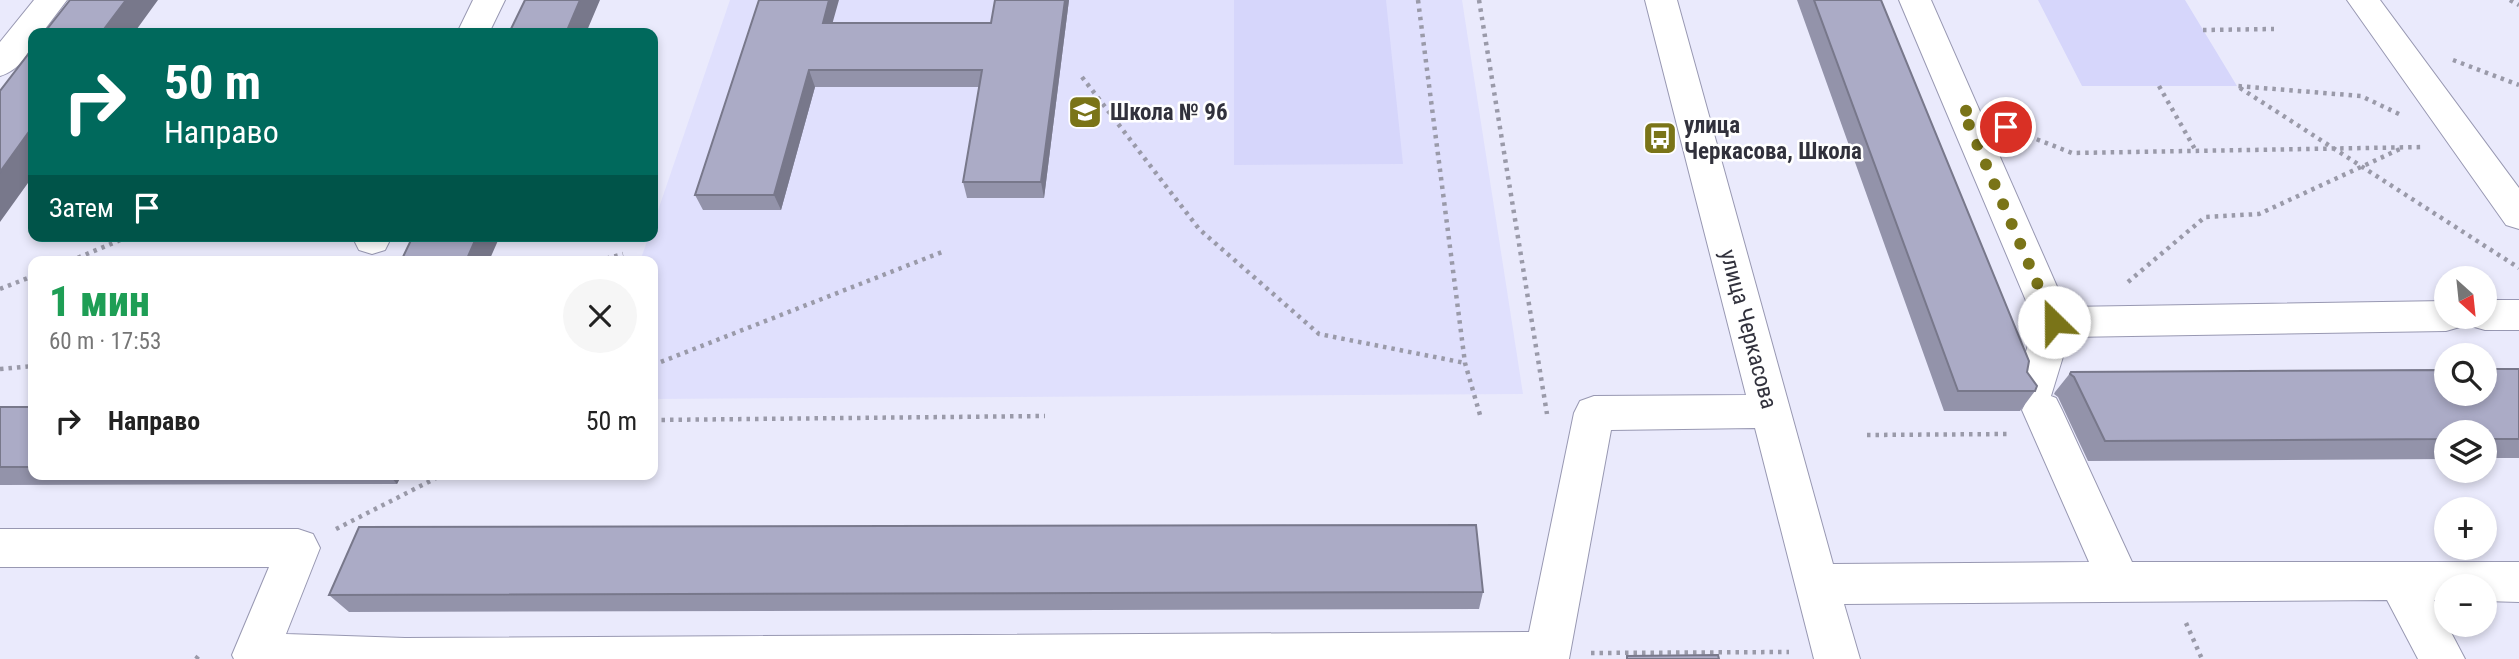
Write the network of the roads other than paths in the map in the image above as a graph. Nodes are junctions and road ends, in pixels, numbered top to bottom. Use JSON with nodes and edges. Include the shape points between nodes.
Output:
{"nodes":[{"id":1,"x":51,"y":0,"type":"edge"},
{"id":2,"x":489,"y":0,"type":"edge"},
{"id":3,"x":1661,"y":0,"type":"edge"},
{"id":4,"x":1915,"y":0,"type":"edge"},
{"id":5,"x":2363,"y":0,"type":"edge"},
{"id":6,"x":29,"y":28,"type":"edge"},
{"id":7,"x":475,"y":28,"type":"edge"},
{"id":8,"x":28,"y":29,"type":"edge"},
{"id":9,"x":0,"y":65,"type":"edge"},
{"id":10,"x":2519,"y":215,"type":"edge"},
{"id":11,"x":2497,"y":315,"type":"edge"},
{"id":12,"x":2519,"y":315,"type":"edge"},
{"id":13,"x":2434,"y":316,"type":"edge"},
{"id":14,"x":2068,"y":322,"type":"junction"},
{"id":15,"x":1771,"y":411,"type":"junction"},
{"id":16,"x":0,"y":548,"type":"edge"},
{"id":17,"x":2399,"y":580,"type":"junction"},
{"id":18,"x":2119,"y":581,"type":"junction"},
{"id":19,"x":2519,"y":582,"type":"edge"},
{"id":20,"x":1817,"y":584,"type":"junction"},
{"id":21,"x":1546,"y":656,"type":"edge"},
{"id":22,"x":1836,"y":656,"type":"edge"},
{"id":23,"x":1144,"y":657,"type":"edge"},
{"id":24,"x":399,"y":658,"type":"edge"},
{"id":25,"x":2442,"y":659,"type":"edge"}],
"edges":[{"from":1,"to":6,"type":"street"},
{"from":2,"to":7,"type":"street"},
{"from":3,"to":15,"type":"street","name":"улица Черкасова"},
{"from":4,"to":14,"type":"street","via":[[1962,109]]},
{"from":5,"to":10,"type":"street"},
{"from":8,"to":9,"type":"street"},
{"from":11,"to":12,"type":"street"},
{"from":13,"to":14,"type":"street"},
{"from":14,"to":18,"type":"street","via":[[2043,412]]},
{"from":15,"to":20,"type":"street","name":"улица Черкасова"},
{"from":15,"to":21,"type":"street","via":[[1594,413]]},
{"from":16,"to":24,"type":"street","via":[[298,548],[255,655]]},
{"from":17,"to":18,"type":"street"},
{"from":17,"to":19,"type":"street"},
{"from":17,"to":25,"type":"street"},
{"from":18,"to":20,"type":"street"},
{"from":20,"to":22,"type":"street","name":"улица Черкасова"},
{"from":21,"to":23,"type":"street"},
{"from":23,"to":24,"type":"street"}]}
